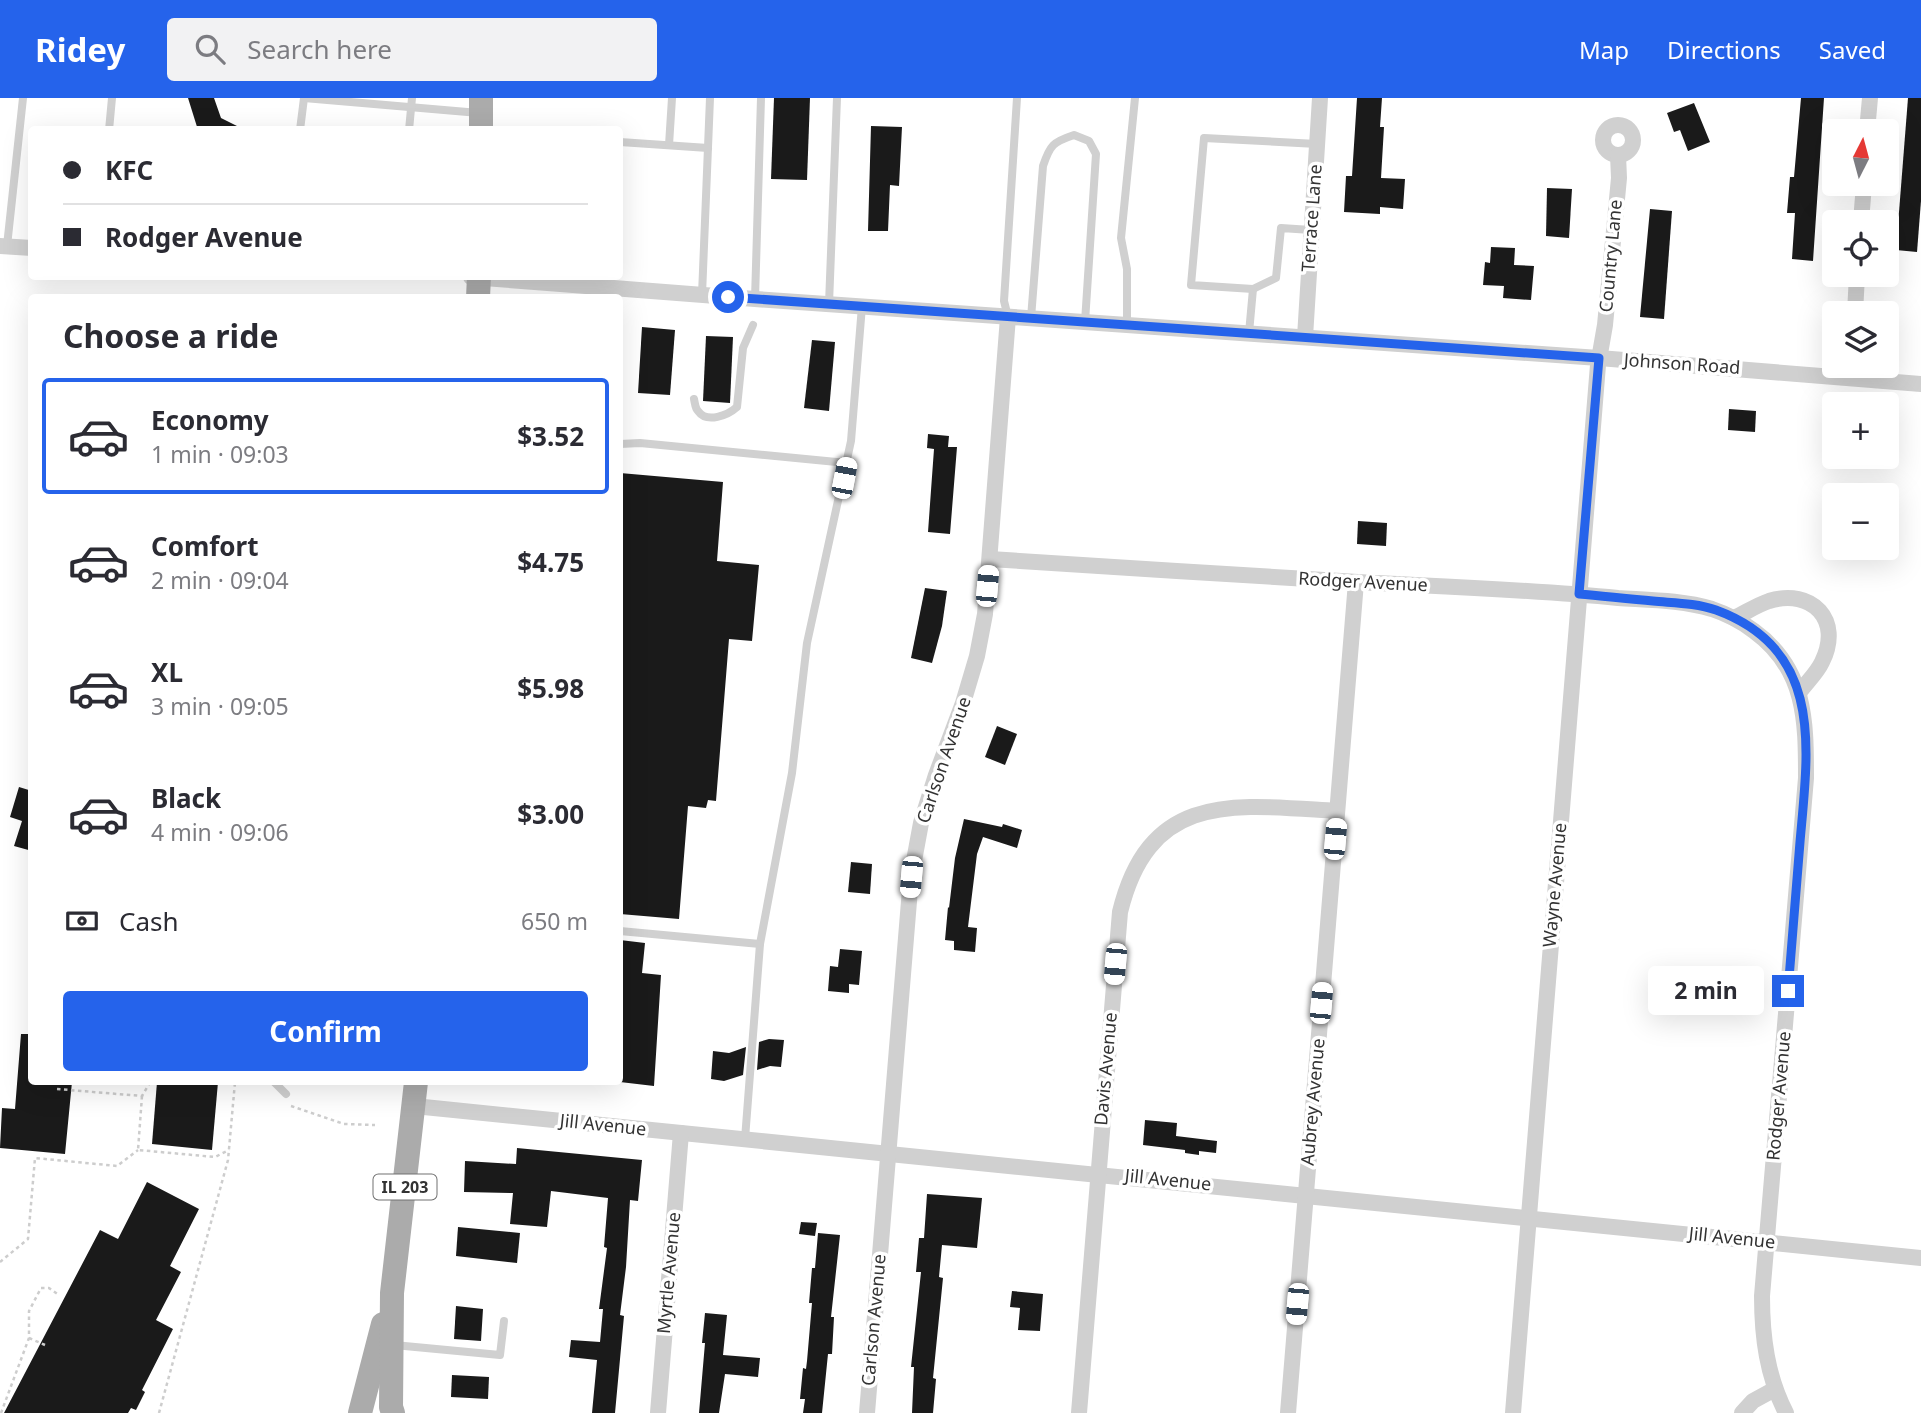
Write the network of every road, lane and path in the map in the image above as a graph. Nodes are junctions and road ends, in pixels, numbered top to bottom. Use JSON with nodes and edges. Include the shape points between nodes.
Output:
{"nodes":[{"id":1,"x":23,"y":98,"type":"edge"},
{"id":2,"x":112,"y":98,"type":"edge"},
{"id":3,"x":304,"y":98,"type":"edge"},
{"id":4,"x":672,"y":98,"type":"edge"},
{"id":5,"x":710,"y":98,"type":"edge"},
{"id":6,"x":761,"y":98,"type":"edge"},
{"id":7,"x":837,"y":98,"type":"edge"},
{"id":8,"x":1017,"y":98,"type":"edge"},
{"id":9,"x":1135,"y":98,"type":"edge"},
{"id":10,"x":1320,"y":98,"type":"edge"},
{"id":11,"x":1870,"y":98,"type":"edge"},
{"id":12,"x":412,"y":103,"type":"edge"},
{"id":13,"x":481,"y":114,"type":"edge"},
{"id":14,"x":1868,"y":119,"type":"edge"},
{"id":15,"x":109,"y":126,"type":"edge"},
{"id":16,"x":300,"y":126,"type":"edge"},
{"id":17,"x":409,"y":126,"type":"edge"},
{"id":18,"x":623,"y":142,"type":"edge"},
{"id":19,"x":1317,"y":144,"type":"junction"},
{"id":20,"x":669,"y":145,"type":"junction"},
{"id":21,"x":708,"y":148,"type":"junction"},
{"id":22,"x":1618,"y":155,"type":"dead end"},
{"id":23,"x":1311,"y":230,"type":"junction"},
{"id":24,"x":3,"y":246,"type":"edge"},
{"id":25,"x":28,"y":248,"type":"edge"},
{"id":26,"x":516,"y":280,"type":"edge"},
{"id":27,"x":1252,"y":289,"type":"junction"},
{"id":28,"x":702,"y":295,"type":"junction"},
{"id":29,"x":755,"y":299,"type":"junction"},
{"id":30,"x":829,"y":304,"type":"junction"},
{"id":31,"x":862,"y":306,"type":"junction"},
{"id":32,"x":1008,"y":317,"type":"junction"},
{"id":33,"x":1031,"y":318,"type":"junction"},
{"id":34,"x":1085,"y":322,"type":"junction"},
{"id":35,"x":753,"y":325,"type":"dead end"},
{"id":36,"x":1127,"y":325,"type":"junction"},
{"id":37,"x":1248,"y":333,"type":"junction"},
{"id":38,"x":1305,"y":337,"type":"junction"},
{"id":39,"x":1599,"y":358,"type":"junction"},
{"id":40,"x":1822,"y":370,"type":"edge"},
{"id":41,"x":1889,"y":378,"type":"edge"},
{"id":42,"x":1921,"y":384,"type":"edge"},
{"id":43,"x":694,"y":399,"type":"dead end"},
{"id":44,"x":623,"y":444,"type":"edge"},
{"id":45,"x":847,"y":463,"type":"junction"},
{"id":46,"x":990,"y":559,"type":"junction"},
{"id":47,"x":1356,"y":582,"type":"junction"},
{"id":48,"x":1579,"y":594,"type":"junction"},
{"id":49,"x":1734,"y":618,"type":"junction"},
{"id":50,"x":1799,"y":692,"type":"junction"},
{"id":51,"x":1337,"y":811,"type":"junction"},
{"id":52,"x":623,"y":931,"type":"edge"},
{"id":53,"x":760,"y":944,"type":"junction"},
{"id":54,"x":148,"y":1085,"type":"edge"},
{"id":55,"x":235,"y":1085,"type":"edge"},
{"id":56,"x":277,"y":1085,"type":"edge"},
{"id":57,"x":57,"y":1089,"type":"dead end"},
{"id":58,"x":286,"y":1094,"type":"dead end"},
{"id":59,"x":415,"y":1094,"type":"edge"},
{"id":60,"x":142,"y":1096,"type":"junction"},
{"id":61,"x":289,"y":1105,"type":"dead end"},
{"id":62,"x":375,"y":1125,"type":"dead end"},
{"id":63,"x":681,"y":1133,"type":"junction"},
{"id":64,"x":745,"y":1139,"type":"junction"},
{"id":65,"x":138,"y":1150,"type":"junction"},
{"id":66,"x":229,"y":1150,"type":"junction"},
{"id":67,"x":888,"y":1152,"type":"junction"},
{"id":68,"x":1098,"y":1173,"type":"junction"},
{"id":69,"x":1306,"y":1195,"type":"junction"},
{"id":70,"x":1529,"y":1218,"type":"junction"},
{"id":71,"x":1767,"y":1242,"type":"junction"},
{"id":72,"x":1921,"y":1258,"type":"edge"},
{"id":73,"x":0,"y":1262,"type":"edge"},
{"id":74,"x":392,"y":1293,"type":"junction"},
{"id":75,"x":59,"y":1295,"type":"dead end"},
{"id":76,"x":504,"y":1321,"type":"dead end"},
{"id":77,"x":29,"y":1338,"type":"junction"},
{"id":78,"x":45,"y":1345,"type":"dead end"},
{"id":79,"x":391,"y":1345,"type":"junction"},
{"id":80,"x":1775,"y":1389,"type":"junction"},
{"id":81,"x":391,"y":1411,"type":"edge"},
{"id":82,"x":1,"y":1413,"type":"edge"},
{"id":83,"x":159,"y":1413,"type":"edge"},
{"id":84,"x":360,"y":1413,"type":"edge"},
{"id":85,"x":658,"y":1413,"type":"edge"},
{"id":86,"x":867,"y":1413,"type":"edge"},
{"id":87,"x":1079,"y":1413,"type":"edge"},
{"id":88,"x":1288,"y":1413,"type":"edge"},
{"id":89,"x":1513,"y":1413,"type":"edge"},
{"id":90,"x":1742,"y":1413,"type":"edge"},
{"id":91,"x":1786,"y":1413,"type":"edge"}],
"edges":[{"from":1,"to":24,"type":"lane"},
{"from":2,"to":15,"type":"lane"},
{"from":3,"to":12,"type":"lane"},
{"from":3,"to":16,"type":"lane"},
{"from":4,"to":20,"type":"lane"},
{"from":5,"to":21,"type":"lane"},
{"from":6,"to":29,"type":"lane"},
{"from":7,"to":30,"type":"lane"},
{"from":8,"to":32,"type":"lane","via":[[1004,302]]},
{"from":9,"to":36,"type":"lane","via":[[1121,238],[1127,268]]},
{"from":10,"to":19,"type":"street","name":"Terrace Lane"},
{"from":11,"to":14,"type":"street"},
{"from":12,"to":13,"type":"lane"},
{"from":12,"to":17,"type":"lane"},
{"from":18,"to":20,"type":"lane"},
{"from":19,"to":23,"type":"street","name":"Terrace Lane"},
{"from":19,"to":27,"type":"lane","via":[[1204,138],[1191,285]]},
{"from":20,"to":21,"type":"lane"},
{"from":21,"to":28,"type":"lane"},
{"from":22,"to":39,"type":"street","name":"Country Lane"},
{"from":23,"to":27,"type":"lane","via":[[1281,228],[1276,278]]},
{"from":23,"to":38,"type":"street","name":"Terrace Lane"},
{"from":24,"to":25,"type":"street"},
{"from":26,"to":28,"type":"street","name":"Johnson Road"},
{"from":27,"to":37,"type":"lane"},
{"from":28,"to":29,"type":"street","name":"Johnson Road"},
{"from":29,"to":30,"type":"street","name":"Johnson Road"},
{"from":30,"to":31,"type":"street","name":"Johnson Road"},
{"from":31,"to":32,"type":"street","name":"Johnson Road"},
{"from":31,"to":45,"type":"lane"},
{"from":32,"to":33,"type":"street","name":"Johnson Road"},
{"from":32,"to":46,"type":"street","name":"Carlson Avenue"},
{"from":33,"to":34,"type":"street","name":"Johnson Road"},
{"from":33,"to":34,"type":"lane","via":[[1043,166],[1057,141],[1074,135],[1089,141],[1096,154]]},
{"from":34,"to":36,"type":"street","name":"Johnson Road"},
{"from":35,"to":43,"type":"lane","via":[[743,348],[737,407],[728,415],[705,416]]},
{"from":36,"to":37,"type":"street","name":"Johnson Road"},
{"from":37,"to":38,"type":"street","name":"Johnson Road"},
{"from":38,"to":39,"type":"street","name":"Johnson Road"},
{"from":39,"to":40,"type":"street","name":"Johnson Road"},
{"from":39,"to":48,"type":"street","name":"Wayne Avenue"},
{"from":41,"to":42,"type":"street","name":"Johnson Road"},
{"from":44,"to":45,"type":"lane"},
{"from":45,"to":53,"type":"lane","via":[[807,643],[792,773]]},
{"from":46,"to":47,"type":"street","name":"Rodger Avenue"},
{"from":46,"to":67,"type":"street","name":"Carlson Avenue","via":[[977,656],[925,811],[911,877]]},
{"from":47,"to":48,"type":"street","name":"Rodger Avenue"},
{"from":47,"to":51,"type":"street","name":"Aubrey Avenue"},
{"from":48,"to":49,"type":"street","name":"Rodger Avenue","via":[[1691,604]]},
{"from":48,"to":70,"type":"street","name":"Wayne Avenue"},
{"from":49,"to":50,"type":"street","name":"Rodger Avenue","via":[[1768,643]]},
{"from":49,"to":50,"type":"street","via":[[1770,601],[1800,599],[1819,608],[1828,623],[1827,643],[1822,662]]},
{"from":50,"to":71,"type":"street","name":"Rodger Avenue","via":[[1806,778]]},
{"from":51,"to":68,"type":"street","name":"Davis Avenue","via":[[1250,806],[1207,811],[1159,837],[1134,869],[1120,912]]},
{"from":51,"to":69,"type":"street","name":"Aubrey Avenue"},
{"from":52,"to":53,"type":"lane"},
{"from":53,"to":64,"type":"lane"},
{"from":54,"to":60,"type":"path"},
{"from":55,"to":66,"type":"path"},
{"from":56,"to":58,"type":"lane"},
{"from":57,"to":60,"type":"path"},
{"from":59,"to":63,"type":"street","name":"Jill Avenue"},
{"from":59,"to":74,"type":"main road","number":"IL 203"},
{"from":60,"to":65,"type":"path"},
{"from":61,"to":62,"type":"path","via":[[344,1124]]},
{"from":63,"to":64,"type":"street","name":"Jill Avenue"},
{"from":63,"to":85,"type":"street","name":"Myrtle Avenue"},
{"from":64,"to":67,"type":"street","name":"Jill Avenue"},
{"from":65,"to":66,"type":"path","via":[[215,1157]]},
{"from":65,"to":73,"type":"path","via":[[117,1166],[35,1158],[28,1238]]},
{"from":66,"to":83,"type":"path"},
{"from":67,"to":68,"type":"street","name":"Jill Avenue"},
{"from":67,"to":86,"type":"street","name":"Carlson Avenue"},
{"from":68,"to":69,"type":"street","name":"Jill Avenue"},
{"from":68,"to":87,"type":"street","name":"Davis Avenue"},
{"from":69,"to":70,"type":"street","name":"Jill Avenue"},
{"from":69,"to":88,"type":"street","name":"Aubrey Avenue"},
{"from":70,"to":71,"type":"street","name":"Jill Avenue"},
{"from":70,"to":89,"type":"street","name":"Wayne Avenue"},
{"from":71,"to":72,"type":"street","name":"Jill Avenue"},
{"from":71,"to":80,"type":"street","name":"Rodger Avenue","via":[[1762,1331]]},
{"from":74,"to":79,"type":"main road","number":"IL 203"},
{"from":74,"to":84,"type":"main road"},
{"from":75,"to":77,"type":"path","via":[[41,1288],[29,1311]]},
{"from":76,"to":79,"type":"lane","via":[[500,1355]]},
{"from":77,"to":78,"type":"path"},
{"from":77,"to":82,"type":"path"},
{"from":79,"to":81,"type":"main road","number":"IL 203"},
{"from":80,"to":90,"type":"street"},
{"from":80,"to":91,"type":"street","name":"Rodger Avenue"}]}
